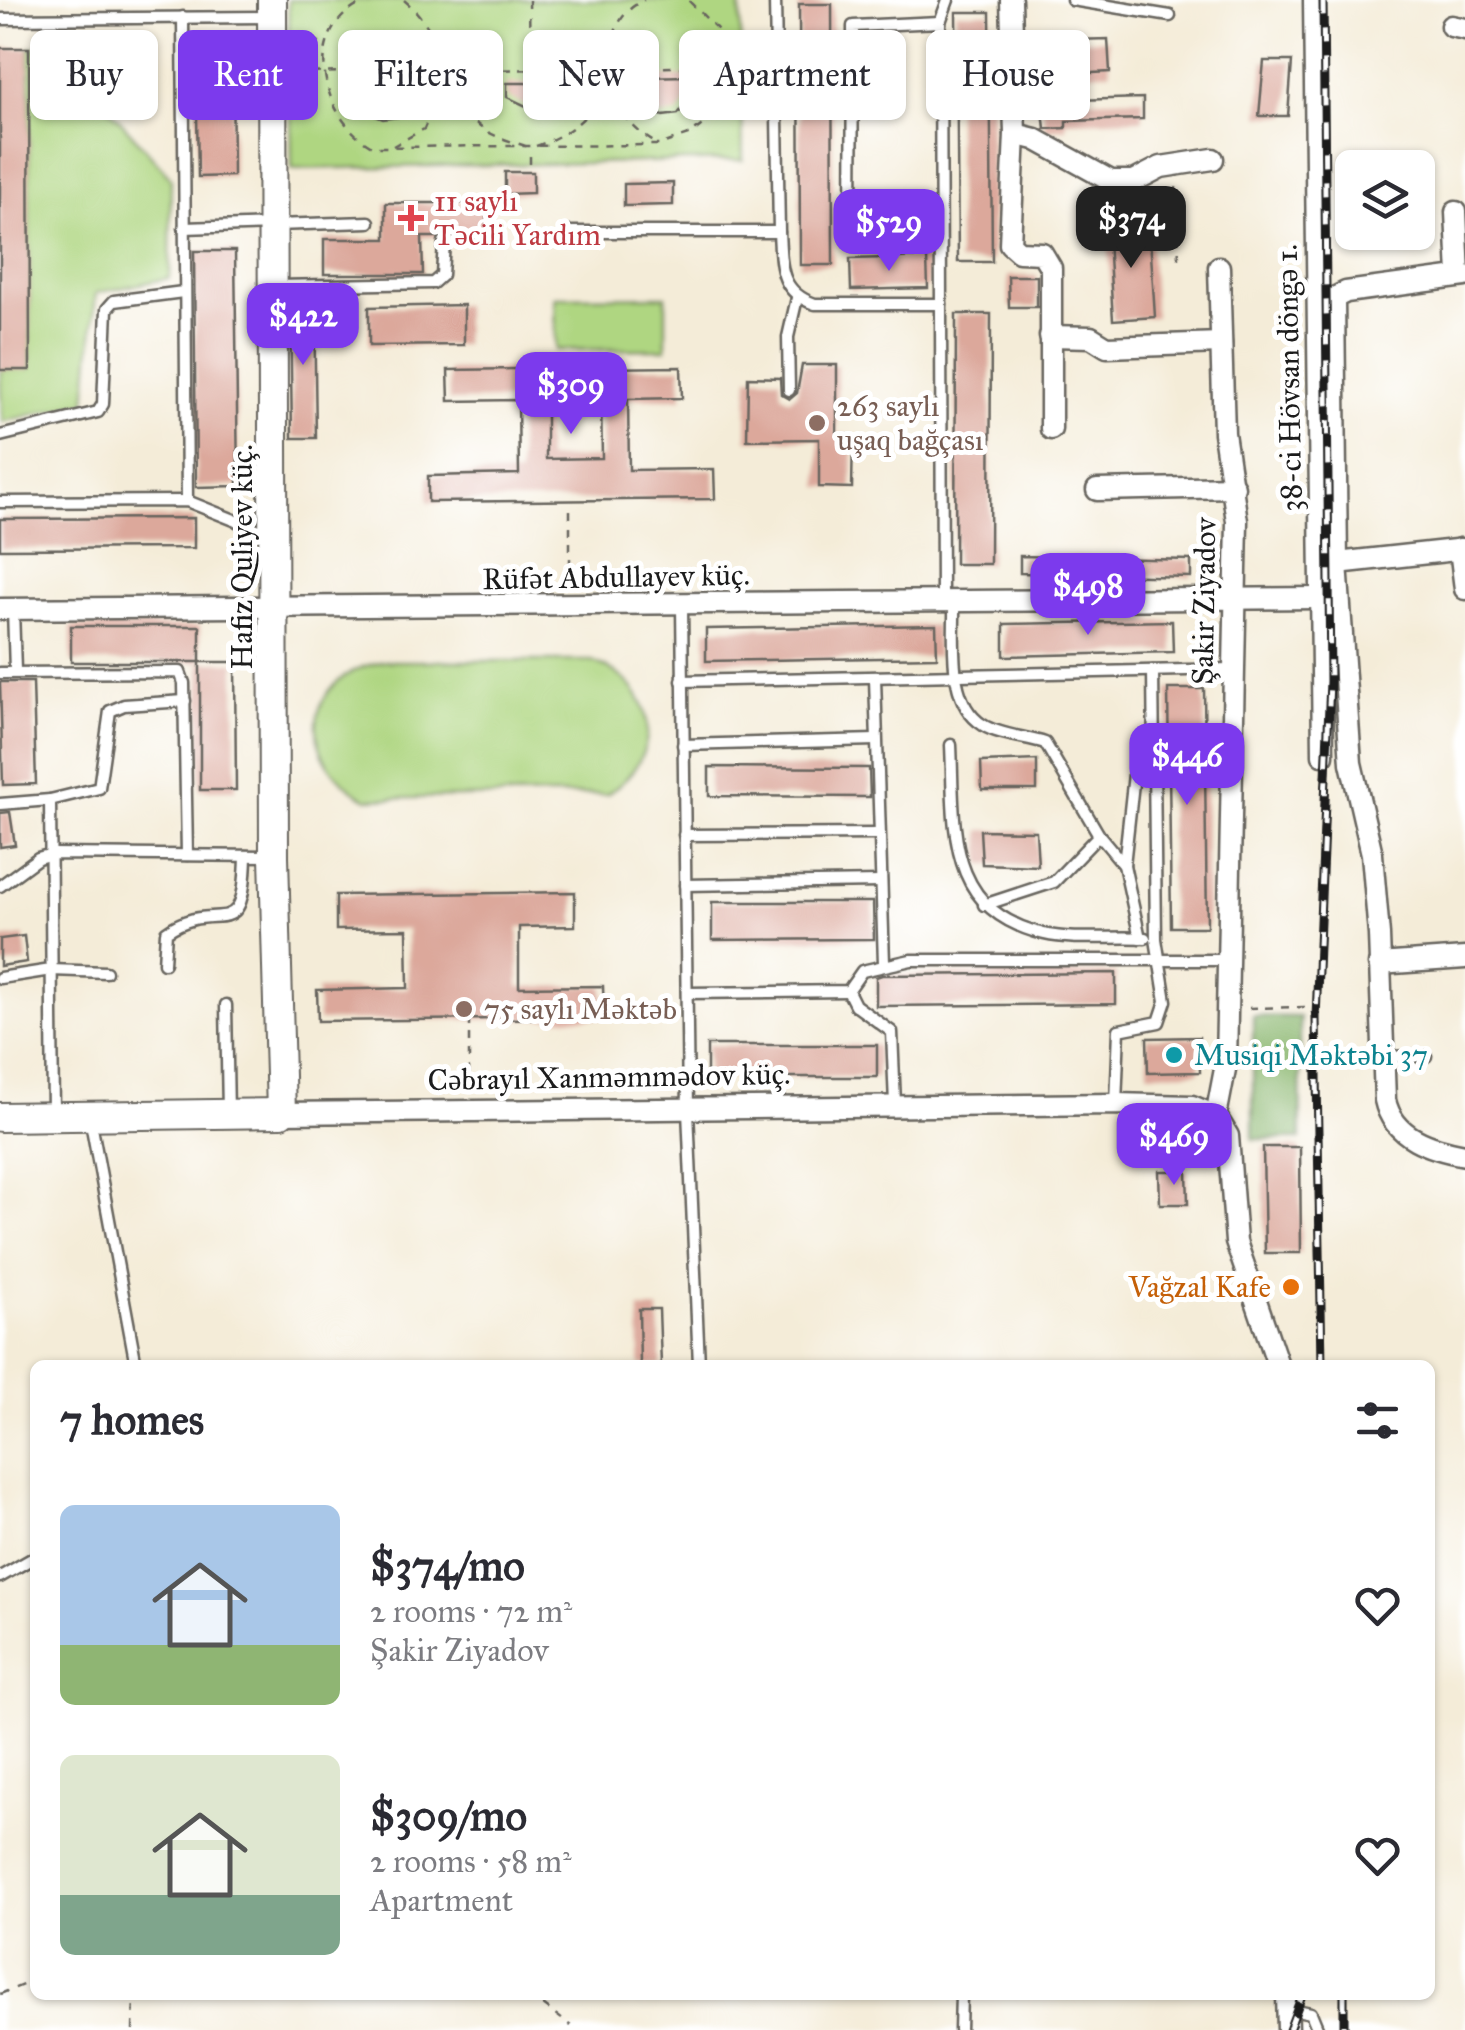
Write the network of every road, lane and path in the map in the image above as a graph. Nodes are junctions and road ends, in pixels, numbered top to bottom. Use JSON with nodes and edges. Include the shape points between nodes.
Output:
{"nodes":[{"id":1,"x":372,"y":0,"type":"edge"},
{"id":2,"x":404,"y":0,"type":"edge"},
{"id":3,"x":529,"y":0,"type":"edge"},
{"id":4,"x":644,"y":0,"type":"edge"},
{"id":5,"x":688,"y":0,"type":"edge"},
{"id":6,"x":775,"y":0,"type":"edge"},
{"id":7,"x":948,"y":0,"type":"edge"},
{"id":8,"x":1012,"y":0,"type":"edge"},
{"id":9,"x":1072,"y":0,"type":"edge"},
{"id":10,"x":1314,"y":0,"type":"edge"},
{"id":11,"x":1170,"y":16,"type":"dead end"},
{"id":12,"x":183,"y":17,"type":"junction"},
{"id":13,"x":277,"y":17,"type":"edge"},
{"id":14,"x":0,"y":19,"type":"edge"},
{"id":15,"x":940,"y":22,"type":"junction"},
{"id":16,"x":430,"y":30,"type":"edge"},
{"id":17,"x":529,"y":30,"type":"edge"},
{"id":18,"x":616,"y":30,"type":"edge"},
{"id":19,"x":718,"y":30,"type":"edge"},
{"id":20,"x":324,"y":44,"type":"junction"},
{"id":21,"x":318,"y":72,"type":"edge"},
{"id":22,"x":324,"y":72,"type":"junction"},
{"id":23,"x":338,"y":72,"type":"edge"},
{"id":24,"x":428,"y":120,"type":"edge"},
{"id":25,"x":475,"y":120,"type":"edge"},
{"id":26,"x":585,"y":120,"type":"edge"},
{"id":27,"x":625,"y":120,"type":"edge"},
{"id":28,"x":709,"y":120,"type":"edge"},
{"id":29,"x":1015,"y":134,"type":"junction"},
{"id":30,"x":658,"y":145,"type":"junction"},
{"id":31,"x":391,"y":147,"type":"junction"},
{"id":32,"x":530,"y":148,"type":"junction"},
{"id":33,"x":1213,"y":159,"type":"dead end"},
{"id":34,"x":530,"y":164,"type":"dead end"},
{"id":35,"x":1173,"y":165,"type":"junction"},
{"id":36,"x":1456,"y":212,"type":"dead end"},
{"id":37,"x":369,"y":222,"type":"dead end"},
{"id":38,"x":274,"y":226,"type":"junction"},
{"id":39,"x":184,"y":228,"type":"junction"},
{"id":40,"x":571,"y":232,"type":"dead end"},
{"id":41,"x":779,"y":232,"type":"junction"},
{"id":42,"x":941,"y":241,"type":"junction"},
{"id":43,"x":444,"y":242,"type":"dead end"},
{"id":44,"x":1179,"y":259,"type":"dead end"},
{"id":45,"x":1219,"y":266,"type":"dead end"},
{"id":46,"x":1462,"y":276,"type":"edge"},
{"id":47,"x":275,"y":286,"type":"junction"},
{"id":48,"x":183,"y":292,"type":"junction"},
{"id":49,"x":797,"y":298,"type":"junction"},
{"id":50,"x":941,"y":304,"type":"junction"},
{"id":51,"x":1050,"y":336,"type":"junction"},
{"id":52,"x":1221,"y":343,"type":"junction"},
{"id":53,"x":790,"y":390,"type":"dead end"},
{"id":54,"x":1051,"y":429,"type":"dead end"},
{"id":55,"x":0,"y":436,"type":"edge"},
{"id":56,"x":0,"y":486,"type":"edge"},
{"id":57,"x":1234,"y":487,"type":"junction"},
{"id":58,"x":1097,"y":490,"type":"dead end"},
{"id":59,"x":187,"y":501,"type":"junction"},
{"id":60,"x":2,"y":502,"type":"edge"},
{"id":61,"x":570,"y":510,"type":"dead end"},
{"id":62,"x":275,"y":536,"type":"junction"},
{"id":63,"x":1463,"y":549,"type":"edge"},
{"id":64,"x":1337,"y":563,"type":"junction"},
{"id":65,"x":1465,"y":589,"type":"edge"},
{"id":66,"x":1322,"y":598,"type":"junction"},
{"id":67,"x":1232,"y":599,"type":"junction"},
{"id":68,"x":948,"y":604,"type":"junction"},
{"id":69,"x":682,"y":606,"type":"junction"},
{"id":70,"x":570,"y":607,"type":"junction"},
{"id":71,"x":6,"y":609,"type":"edge"},
{"id":72,"x":275,"y":610,"type":"junction"},
{"id":73,"x":1232,"y":669,"type":"junction"},
{"id":74,"x":14,"y":671,"type":"junction"},
{"id":75,"x":1153,"y":671,"type":"junction"},
{"id":76,"x":0,"y":673,"type":"edge"},
{"id":77,"x":956,"y":675,"type":"junction"},
{"id":78,"x":875,"y":678,"type":"junction"},
{"id":79,"x":682,"y":681,"type":"junction"},
{"id":80,"x":185,"y":702,"type":"junction"},
{"id":81,"x":876,"y":740,"type":"junction"},
{"id":82,"x":683,"y":745,"type":"junction"},
{"id":83,"x":951,"y":745,"type":"dead end"},
{"id":84,"x":1154,"y":755,"type":"junction"},
{"id":85,"x":1323,"y":755,"type":"dead end"},
{"id":86,"x":50,"y":800,"type":"junction"},
{"id":87,"x":0,"y":804,"type":"edge"},
{"id":88,"x":878,"y":834,"type":"junction"},
{"id":89,"x":684,"y":835,"type":"junction"},
{"id":90,"x":1099,"y":835,"type":"junction"},
{"id":91,"x":52,"y":854,"type":"junction"},
{"id":92,"x":188,"y":856,"type":"junction"},
{"id":93,"x":260,"y":856,"type":"junction"},
{"id":94,"x":1124,"y":865,"type":"junction"},
{"id":95,"x":881,"y":882,"type":"junction"},
{"id":96,"x":685,"y":885,"type":"junction"},
{"id":97,"x":0,"y":886,"type":"edge"},
{"id":98,"x":984,"y":904,"type":"junction"},
{"id":99,"x":1140,"y":938,"type":"junction"},
{"id":100,"x":1156,"y":938,"type":"junction"},
{"id":101,"x":1465,"y":958,"type":"edge"},
{"id":102,"x":1228,"y":960,"type":"junction"},
{"id":103,"x":1160,"y":961,"type":"junction"},
{"id":104,"x":164,"y":963,"type":"dead end"},
{"id":105,"x":884,"y":963,"type":"junction"},
{"id":106,"x":1379,"y":964,"type":"junction"},
{"id":107,"x":50,"y":970,"type":"junction"},
{"id":108,"x":106,"y":972,"type":"dead end"},
{"id":109,"x":0,"y":978,"type":"edge"},
{"id":110,"x":848,"y":991,"type":"junction"},
{"id":111,"x":688,"y":993,"type":"junction"},
{"id":112,"x":226,"y":1005,"type":"dead end"},
{"id":113,"x":1227,"y":1008,"type":"junction"},
{"id":114,"x":1306,"y":1008,"type":"dead end"},
{"id":115,"x":469,"y":1020,"type":"dead end"},
{"id":116,"x":1426,"y":1056,"type":"dead end"},
{"id":117,"x":1380,"y":1058,"type":"junction"},
{"id":118,"x":895,"y":1104,"type":"junction"},
{"id":119,"x":1116,"y":1104,"type":"junction"},
{"id":120,"x":688,"y":1111,"type":"junction"},
{"id":121,"x":469,"y":1112,"type":"junction"},
{"id":122,"x":281,"y":1113,"type":"junction"},
{"id":123,"x":228,"y":1114,"type":"junction"},
{"id":124,"x":53,"y":1116,"type":"junction"},
{"id":125,"x":90,"y":1116,"type":"junction"},
{"id":126,"x":1216,"y":1116,"type":"junction"},
{"id":127,"x":0,"y":1118,"type":"edge"},
{"id":128,"x":1465,"y":1155,"type":"edge"},
{"id":129,"x":135,"y":1360,"type":"edge"},
{"id":130,"x":699,"y":1360,"type":"edge"},
{"id":131,"x":1276,"y":1360,"type":"edge"},
{"id":132,"x":30,"y":1560,"type":"edge"},
{"id":133,"x":0,"y":1577,"type":"edge"},
{"id":134,"x":30,"y":1982,"type":"edge"},
{"id":135,"x":0,"y":1994,"type":"edge"},
{"id":136,"x":134,"y":2000,"type":"edge"},
{"id":137,"x":537,"y":2000,"type":"edge"},
{"id":138,"x":961,"y":2000,"type":"edge"},
{"id":139,"x":1287,"y":2002,"type":"edge"},
{"id":140,"x":571,"y":2026,"type":"dead end"},
{"id":141,"x":133,"y":2030,"type":"edge"},
{"id":142,"x":960,"y":2030,"type":"edge"},
{"id":143,"x":1288,"y":2030,"type":"edge"},
{"id":144,"x":1318,"y":2030,"type":"edge"}],
"edges":[{"from":1,"to":20,"type":"path","via":[[340,21]]},
{"from":2,"to":16,"type":"path"},
{"from":3,"to":17,"type":"path"},
{"from":4,"to":18,"type":"path"},
{"from":5,"to":19,"type":"path"},
{"from":6,"to":41,"type":"lane"},
{"from":7,"to":15,"type":"lane"},
{"from":8,"to":29,"type":"street"},
{"from":9,"to":11,"type":"lane"},
{"from":10,"to":66,"type":"street","name":"38-ci Hövsan döngə 1."},
{"from":12,"to":13,"type":"lane"},
{"from":12,"to":14,"type":"lane"},
{"from":12,"to":39,"type":"lane"},
{"from":13,"to":20,"type":"path"},
{"from":13,"to":38,"type":"street","name":"Hafiz Quliyev küç."},
{"from":15,"to":42,"type":"lane"},
{"from":15,"to":42,"type":"lane","via":[[860,24],[850,32],[852,233],[861,241]]},
{"from":20,"to":22,"type":"path"},
{"from":21,"to":22,"type":"path"},
{"from":22,"to":23,"type":"path"},
{"from":22,"to":31,"type":"path","via":[[328,97],[347,128],[374,147]]},
{"from":24,"to":31,"type":"path","via":[[424,129]]},
{"from":25,"to":32,"type":"path"},
{"from":26,"to":32,"type":"path"},
{"from":27,"to":30,"type":"path"},
{"from":28,"to":30,"type":"path"},
{"from":29,"to":35,"type":"street","via":[[1111,181],[1134,181]]},
{"from":29,"to":51,"type":"street","via":[[1010,244],[1048,258]]},
{"from":30,"to":32,"type":"path"},
{"from":31,"to":32,"type":"path"},
{"from":32,"to":34,"type":"path"},
{"from":33,"to":35,"type":"street"},
{"from":35,"to":44,"type":"path"},
{"from":36,"to":46,"type":"street"},
{"from":37,"to":38,"type":"lane"},
{"from":38,"to":39,"type":"lane"},
{"from":38,"to":47,"type":"street","name":"Hafiz Quliyev küç."},
{"from":39,"to":48,"type":"lane"},
{"from":40,"to":41,"type":"lane"},
{"from":41,"to":49,"type":"lane","via":[[781,270]]},
{"from":42,"to":50,"type":"lane"},
{"from":43,"to":47,"type":"lane","via":[[442,275],[433,283]]},
{"from":45,"to":52,"type":"street","name":"Şakir Ziyadov"},
{"from":46,"to":64,"type":"street","via":[[1334,298]]},
{"from":47,"to":62,"type":"street","name":"Hafiz Quliyev küç."},
{"from":48,"to":55,"type":"lane","via":[[114,301],[108,308],[98,412]]},
{"from":48,"to":59,"type":"lane"},
{"from":49,"to":50,"type":"lane","via":[[816,304]]},
{"from":49,"to":53,"type":"lane","via":[[788,338]]},
{"from":50,"to":68,"type":"lane"},
{"from":51,"to":52,"type":"street","via":[[1091,338],[1107,346]]},
{"from":51,"to":54,"type":"street"},
{"from":52,"to":57,"type":"street","name":"Şakir Ziyadov","via":[[1224,433]]},
{"from":56,"to":60,"type":"lane"},
{"from":57,"to":58,"type":"street"},
{"from":57,"to":67,"type":"street","name":"Şakir Ziyadov"},
{"from":59,"to":60,"type":"lane"},
{"from":59,"to":62,"type":"lane"},
{"from":61,"to":70,"type":"path"},
{"from":62,"to":72,"type":"street","name":"Hafiz Quliyev küç."},
{"from":63,"to":64,"type":"street"},
{"from":63,"to":65,"type":"street"},
{"from":64,"to":106,"type":"street","via":[[1350,763],[1372,854]]},
{"from":66,"to":67,"type":"street","name":"Rüfət Abdullayev küç."},
{"from":66,"to":85,"type":"street","name":"38-ci Hövsan döngə 1."},
{"from":67,"to":68,"type":"street","name":"Rüfət Abdullayev küç."},
{"from":67,"to":73,"type":"street","name":"Şakir Ziyadov"},
{"from":68,"to":69,"type":"street","name":"Rüfət Abdullayev küç."},
{"from":68,"to":77,"type":"lane"},
{"from":69,"to":70,"type":"street","name":"Rüfət Abdullayev küç."},
{"from":69,"to":79,"type":"lane"},
{"from":70,"to":72,"type":"street","name":"Rüfət Abdullayev küç."},
{"from":71,"to":72,"type":"street","name":"Rüfət Abdullayev küç."},
{"from":71,"to":74,"type":"lane"},
{"from":72,"to":93,"type":"street","name":"Hafiz Quliyev küç."},
{"from":73,"to":75,"type":"lane"},
{"from":73,"to":102,"type":"street","name":"Şakir Ziyadov"},
{"from":74,"to":76,"type":"lane"},
{"from":74,"to":80,"type":"lane","via":[[180,672]]},
{"from":75,"to":77,"type":"lane"},
{"from":75,"to":84,"type":"lane"},
{"from":77,"to":78,"type":"lane"},
{"from":77,"to":90,"type":"lane","via":[[966,706],[983,726],[1045,742]]},
{"from":78,"to":79,"type":"lane"},
{"from":78,"to":81,"type":"lane"},
{"from":79,"to":82,"type":"lane"},
{"from":80,"to":86,"type":"lane","via":[[110,711],[99,788]]},
{"from":80,"to":92,"type":"lane"},
{"from":81,"to":82,"type":"lane"},
{"from":81,"to":88,"type":"lane"},
{"from":82,"to":89,"type":"lane"},
{"from":83,"to":98,"type":"lane","via":[[956,847],[963,874]]},
{"from":84,"to":94,"type":"lane","via":[[1135,765]]},
{"from":84,"to":100,"type":"lane"},
{"from":86,"to":87,"type":"lane"},
{"from":86,"to":91,"type":"lane"},
{"from":88,"to":89,"type":"lane"},
{"from":88,"to":95,"type":"lane"},
{"from":89,"to":96,"type":"lane"},
{"from":90,"to":94,"type":"lane"},
{"from":90,"to":98,"type":"lane","via":[[1054,882]]},
{"from":91,"to":92,"type":"lane"},
{"from":91,"to":97,"type":"lane"},
{"from":91,"to":107,"type":"lane"},
{"from":92,"to":93,"type":"lane"},
{"from":93,"to":104,"type":"lane","via":[[235,912],[166,932]]},
{"from":93,"to":122,"type":"street","name":"Hafiz Quliyev küç."},
{"from":94,"to":99,"type":"lane"},
{"from":95,"to":96,"type":"lane"},
{"from":95,"to":105,"type":"lane"},
{"from":96,"to":111,"type":"lane"},
{"from":98,"to":99,"type":"lane","via":[[1046,934]]},
{"from":99,"to":100,"type":"lane"},
{"from":100,"to":103,"type":"lane"},
{"from":101,"to":106,"type":"street"},
{"from":102,"to":103,"type":"lane"},
{"from":102,"to":113,"type":"street","name":"Şakir Ziyadov"},
{"from":103,"to":105,"type":"lane"},
{"from":103,"to":119,"type":"lane","via":[[1164,1016],[1119,1030]]},
{"from":105,"to":110,"type":"lane","via":[[862,971]]},
{"from":106,"to":117,"type":"street"},
{"from":107,"to":108,"type":"lane"},
{"from":107,"to":109,"type":"lane"},
{"from":107,"to":124,"type":"lane"},
{"from":110,"to":111,"type":"lane"},
{"from":110,"to":118,"type":"lane","via":[[854,1005],[892,1032]]},
{"from":111,"to":120,"type":"lane"},
{"from":112,"to":123,"type":"lane"},
{"from":113,"to":114,"type":"path"},
{"from":113,"to":126,"type":"street","name":"Şakir Ziyadov","via":[[1226,1077]]},
{"from":115,"to":121,"type":"path"},
{"from":116,"to":117,"type":"lane"},
{"from":117,"to":128,"type":"street","via":[[1388,1116],[1426,1148]]},
{"from":118,"to":119,"type":"street","name":"Cəbrayıl Xanməmmədov küç."},
{"from":118,"to":120,"type":"street","name":"Cəbrayıl Xanməmmədov küç."},
{"from":119,"to":126,"type":"street","name":"Cəbrayıl Xanməmmədov küç.","via":[[1192,1106]]},
{"from":120,"to":121,"type":"street","name":"Cəbrayıl Xanməmmədov küç."},
{"from":120,"to":130,"type":"lane"},
{"from":121,"to":122,"type":"street","name":"Cəbrayıl Xanməmmədov küç."},
{"from":122,"to":123,"type":"street","name":"Cəbrayıl Xanməmmədov küç."},
{"from":123,"to":125,"type":"street","name":"Cəbrayıl Xanməmmədov küç."},
{"from":124,"to":125,"type":"street","name":"Cəbrayıl Xanməmmədov küç."},
{"from":124,"to":127,"type":"street","name":"Cəbrayıl Xanməmmədov küç."},
{"from":125,"to":129,"type":"lane"},
{"from":126,"to":131,"type":"street","via":[[1228,1136],[1236,1242]]},
{"from":132,"to":133,"type":"lane"},
{"from":134,"to":135,"type":"path"},
{"from":136,"to":141,"type":"path"},
{"from":137,"to":140,"type":"path"},
{"from":138,"to":142,"type":"lane"},
{"from":139,"to":143,"type":"street"},
{"from":139,"to":144,"type":"lane","via":[[1311,2013]]}]}
